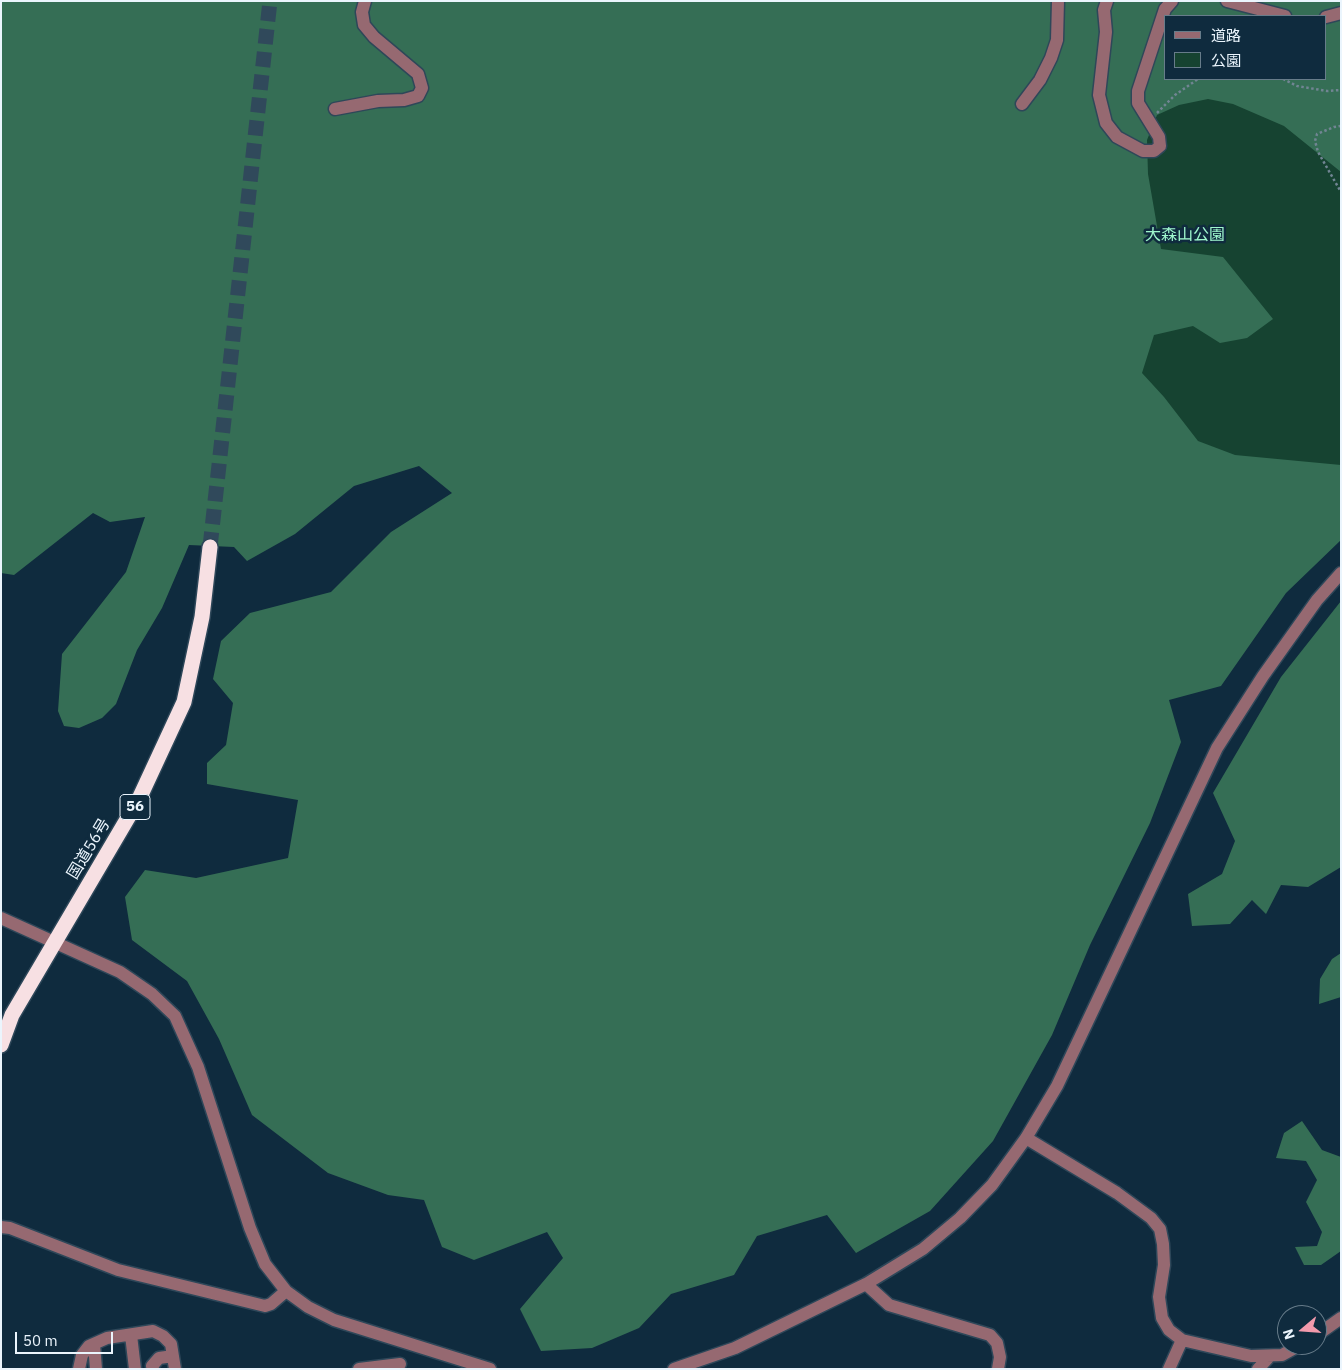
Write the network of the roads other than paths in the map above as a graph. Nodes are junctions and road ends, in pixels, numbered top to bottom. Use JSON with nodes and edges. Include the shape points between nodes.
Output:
{"nodes":[{"id":1,"x":365,"y":1,"type":"edge"},
{"id":2,"x":1058,"y":1,"type":"edge"},
{"id":3,"x":1107,"y":1,"type":"edge"},
{"id":4,"x":1172,"y":1,"type":"edge"},
{"id":5,"x":1227,"y":1,"type":"edge"},
{"id":6,"x":1341,"y":13,"type":"edge"},
{"id":7,"x":1281,"y":15,"type":"edge"},
{"id":8,"x":1327,"y":17,"type":"edge"},
{"id":9,"x":1022,"y":104,"type":"dead end"},
{"id":10,"x":335,"y":109,"type":"dead end"},
{"id":11,"x":210,"y":547,"type":"tunnel mouth"},
{"id":12,"x":1341,"y":573,"type":"edge"},
{"id":13,"x":1,"y":918,"type":"edge"},
{"id":14,"x":54,"y":943,"type":"junction"},
{"id":15,"x":1,"y":1045,"type":"edge"},
{"id":16,"x":1026,"y":1138,"type":"junction"},
{"id":17,"x":1,"y":1227,"type":"edge"},
{"id":18,"x":866,"y":1284,"type":"junction"},
{"id":19,"x":286,"y":1291,"type":"junction"},
{"id":20,"x":1341,"y":1318,"type":"edge"},
{"id":21,"x":1327,"y":1328,"type":"edge"},
{"id":22,"x":131,"y":1334,"type":"junction"},
{"id":23,"x":1182,"y":1340,"type":"junction"},
{"id":24,"x":405,"y":1343,"type":"junction"},
{"id":25,"x":94,"y":1344,"type":"junction"},
{"id":26,"x":1282,"y":1355,"type":"edge"},
{"id":27,"x":173,"y":1356,"type":"junction"},
{"id":28,"x":1270,"y":1356,"type":"junction"},
{"id":29,"x":400,"y":1366,"type":"edge"},
{"id":30,"x":79,"y":1369,"type":"edge"},
{"id":31,"x":96,"y":1369,"type":"edge"},
{"id":32,"x":135,"y":1369,"type":"edge"},
{"id":33,"x":153,"y":1369,"type":"edge"},
{"id":34,"x":175,"y":1369,"type":"edge"},
{"id":35,"x":359,"y":1369,"type":"edge"},
{"id":36,"x":490,"y":1369,"type":"edge"},
{"id":37,"x":674,"y":1369,"type":"edge"},
{"id":38,"x":998,"y":1369,"type":"edge"},
{"id":39,"x":1169,"y":1369,"type":"edge"},
{"id":40,"x":1258,"y":1369,"type":"edge"}],
"edges":[{"from":1,"to":10,"type":"street","via":[[362,12],[364,25],[374,38],[418,74],[422,88],[418,96],[404,100]]},
{"from":2,"to":9,"type":"street","via":[[1056,40],[1051,58]]},
{"from":3,"to":4,"type":"street","via":[[1099,95],[1106,123],[1117,137],[1143,151],[1154,151],[1160,146],[1159,137],[1138,103],[1138,91],[1165,9]]},
{"from":5,"to":7,"type":"street"},
{"from":6,"to":8,"type":"street"},
{"from":11,"to":14,"type":"highway","name":"国道56号","number":"56","via":[[202,616],[184,702],[139,799]]},
{"from":12,"to":16,"type":"street","via":[[1312,608],[1216,748],[1057,1086]]},
{"from":13,"to":14,"type":"street"},
{"from":14,"to":15,"type":"highway","name":"国道56号","number":"56","via":[[12,1015]]},
{"from":14,"to":19,"type":"street","via":[[120,972],[152,994],[174,1016],[198,1067],[250,1228],[265,1264]]},
{"from":16,"to":18,"type":"street","via":[[992,1185],[960,1218],[923,1249]]},
{"from":16,"to":23,"type":"street","via":[[1117,1193],[1160,1228],[1164,1244],[1159,1297],[1162,1318],[1169,1330]]},
{"from":17,"to":19,"type":"street","via":[[118,1270],[265,1306]]},
{"from":18,"to":37,"type":"street","via":[[735,1348]]},
{"from":18,"to":38,"type":"street","via":[[889,1305],[990,1336],[997,1343]]},
{"from":19,"to":24,"type":"street","via":[[334,1320]]},
{"from":20,"to":21,"type":"street"},
{"from":22,"to":25,"type":"street"},
{"from":22,"to":27,"type":"street","via":[[153,1331],[163,1336],[170,1344]]},
{"from":22,"to":32,"type":"street"},
{"from":23,"to":28,"type":"street","via":[[1251,1356]]},
{"from":23,"to":39,"type":"street"},
{"from":24,"to":29,"type":"street"},
{"from":24,"to":36,"type":"street"},
{"from":25,"to":30,"type":"street","via":[[82,1355]]},
{"from":25,"to":31,"type":"street"},
{"from":26,"to":28,"type":"street"},
{"from":27,"to":33,"type":"street","via":[[159,1358]]},
{"from":27,"to":34,"type":"street"},
{"from":28,"to":40,"type":"street"},
{"from":29,"to":35,"type":"street"}]}
